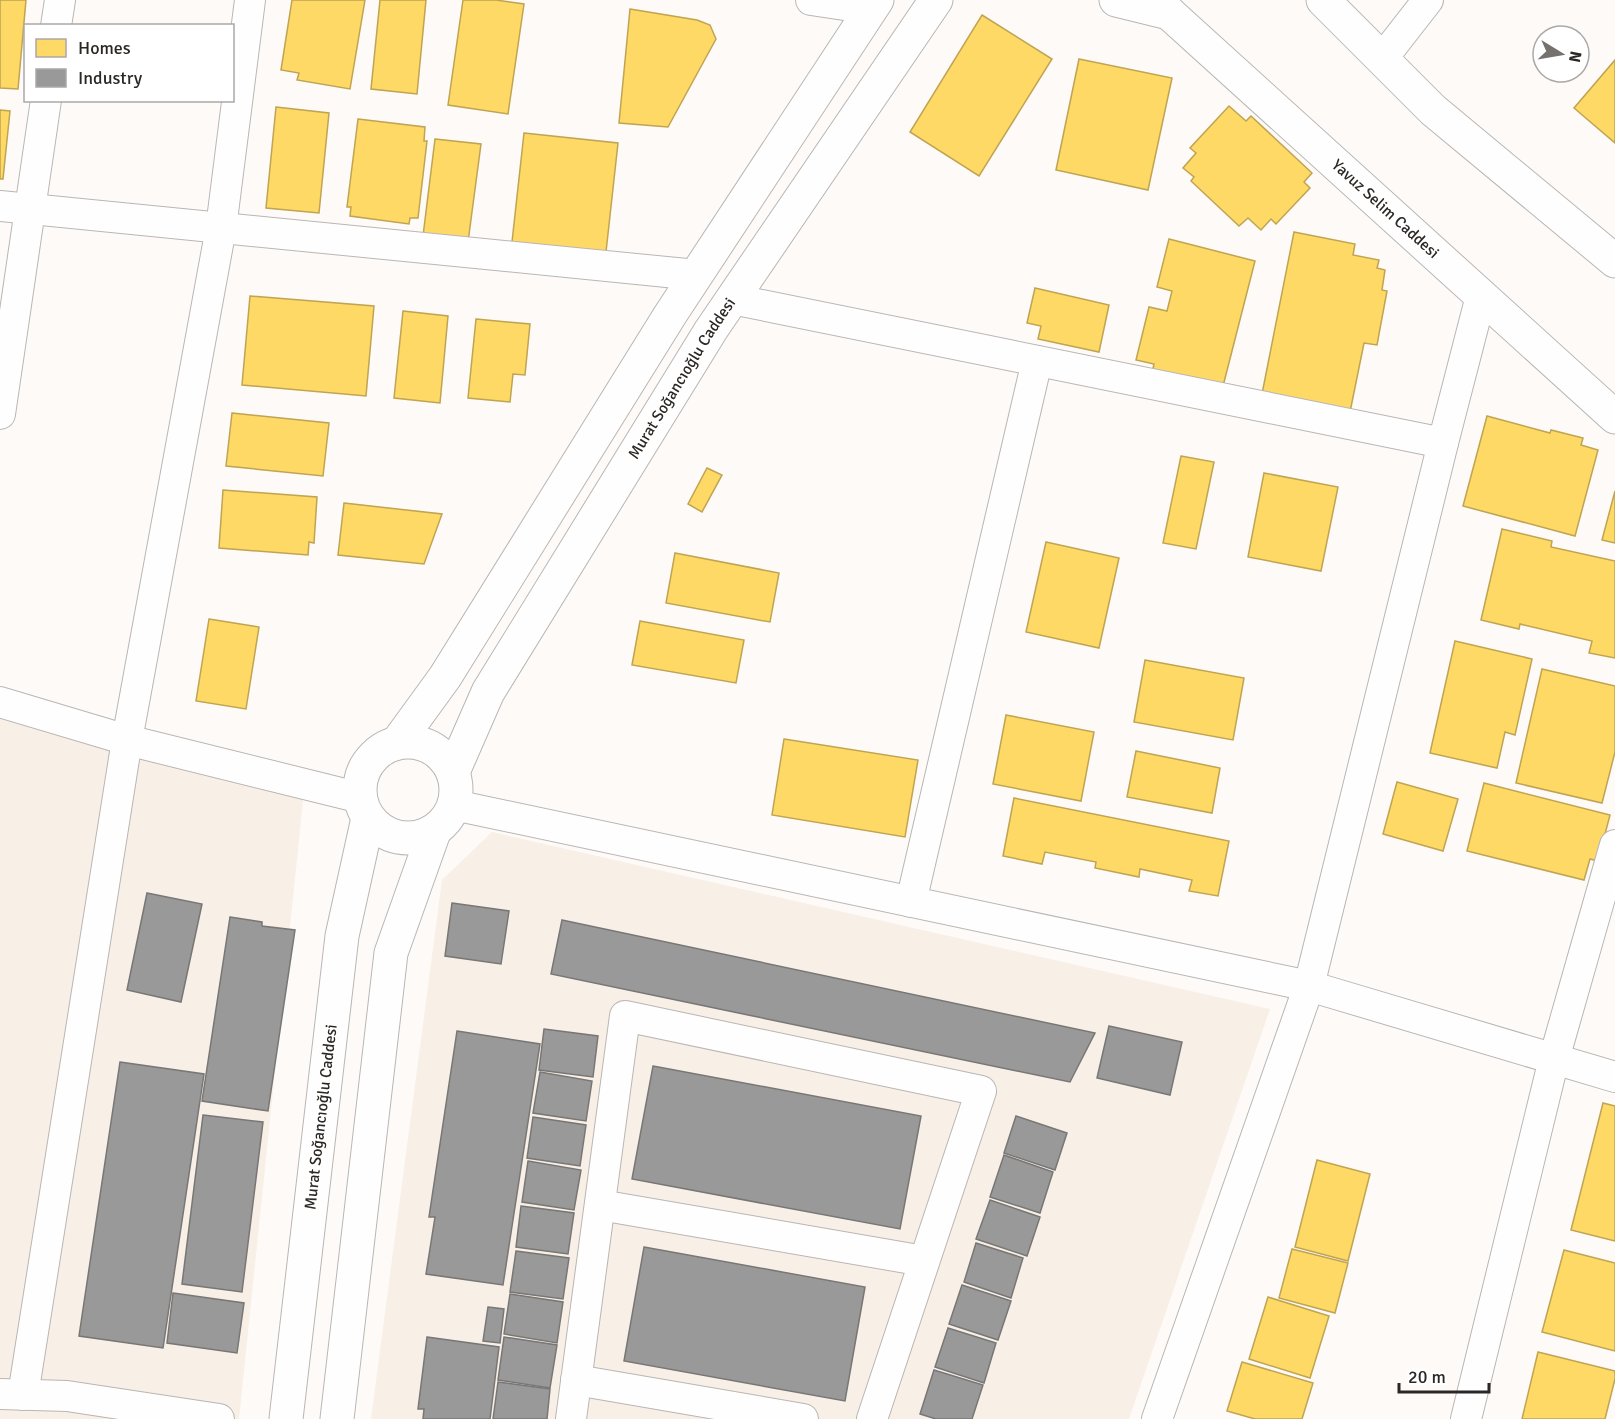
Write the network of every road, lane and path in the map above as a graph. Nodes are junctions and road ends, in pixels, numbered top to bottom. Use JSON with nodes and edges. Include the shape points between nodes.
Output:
{"nodes":[{"id":1,"x":60,"y":0,"type":"edge"},
{"id":2,"x":250,"y":0,"type":"edge"},
{"id":3,"x":811,"y":0,"type":"edge"},
{"id":4,"x":936,"y":0,"type":"edge"},
{"id":5,"x":1116,"y":0,"type":"edge"},
{"id":6,"x":1323,"y":0,"type":"edge"},
{"id":7,"x":1428,"y":0,"type":"edge"},
{"id":8,"x":874,"y":5,"type":"edge"},
{"id":9,"x":1163,"y":7,"type":"edge"},
{"id":10,"x":56,"y":24,"type":"edge"},
{"id":11,"x":1382,"y":59,"type":"junction"},
{"id":12,"x":45,"y":102,"type":"edge"},
{"id":13,"x":0,"y":206,"type":"edge"},
{"id":14,"x":30,"y":210,"type":"junction"},
{"id":15,"x":221,"y":228,"type":"junction"},
{"id":16,"x":1615,"y":261,"type":"edge"},
{"id":17,"x":697,"y":275,"type":"junction"},
{"id":18,"x":1481,"y":296,"type":"junction"},
{"id":19,"x":732,"y":299,"type":"junction"},
{"id":20,"x":1037,"y":361,"type":"junction"},
{"id":21,"x":0,"y":414,"type":"edge"},
{"id":22,"x":1615,"y":417,"type":"edge"},
{"id":23,"x":1443,"y":443,"type":"junction"},
{"id":24,"x":0,"y":702,"type":"edge"},
{"id":25,"x":127,"y":740,"type":"junction"},
{"id":26,"x":397,"y":742,"type":"junction"},
{"id":27,"x":453,"y":772,"type":"junction"},
{"id":28,"x":454,"y":805,"type":"junction"},
{"id":29,"x":364,"y":808,"type":"junction"},
{"id":30,"x":434,"y":831,"type":"junction"},
{"id":31,"x":1615,"y":845,"type":"edge"},
{"id":32,"x":911,"y":902,"type":"junction"},
{"id":33,"x":1309,"y":986,"type":"junction"},
{"id":34,"x":1554,"y":1059,"type":"junction"},
{"id":35,"x":1615,"y":1077,"type":"edge"},
{"id":36,"x":600,"y":1205,"type":"junction"},
{"id":37,"x":924,"y":1261,"type":"junction"},
{"id":38,"x":576,"y":1380,"type":"junction"},
{"id":39,"x":12,"y":1394,"type":"edge"},
{"id":40,"x":219,"y":1419,"type":"edge"},
{"id":41,"x":286,"y":1419,"type":"edge"},
{"id":42,"x":337,"y":1419,"type":"edge"},
{"id":43,"x":571,"y":1419,"type":"edge"},
{"id":44,"x":803,"y":1419,"type":"edge"},
{"id":45,"x":872,"y":1419,"type":"edge"},
{"id":46,"x":1157,"y":1419,"type":"edge"},
{"id":47,"x":1466,"y":1419,"type":"edge"}],
"edges":[{"from":1,"to":10,"type":"street"},
{"from":2,"to":15,"type":"street"},
{"from":3,"to":8,"type":"street"},
{"from":4,"to":19,"type":"main road","name":"Murat Soğancıoğlu Caddesi"},
{"from":5,"to":9,"type":"main road"},
{"from":6,"to":11,"type":"main road"},
{"from":7,"to":11,"type":"street"},
{"from":8,"to":17,"type":"main road"},
{"from":9,"to":18,"type":"main road","name":"Yavuz Selim Caddesi"},
{"from":11,"to":16,"type":"main road","via":[[1433,110]]},
{"from":12,"to":14,"type":"street"},
{"from":13,"to":14,"type":"street"},
{"from":14,"to":15,"type":"street"},
{"from":14,"to":21,"type":"street"},
{"from":15,"to":17,"type":"street"},
{"from":15,"to":25,"type":"street"},
{"from":17,"to":26,"type":"main road","via":[[445,677]]},
{"from":18,"to":22,"type":"main road","name":"Yavuz Selim Caddesi"},
{"from":18,"to":23,"type":"street"},
{"from":19,"to":20,"type":"street"},
{"from":19,"to":27,"type":"main road","name":"Murat Soğancıoğlu Caddesi","via":[[488,692]]},
{"from":20,"to":23,"type":"street"},
{"from":20,"to":32,"type":"street"},
{"from":23,"to":33,"type":"street"},
{"from":24,"to":25,"type":"street"},
{"from":25,"to":29,"type":"street"},
{"from":25,"to":39,"type":"street"},
{"from":26,"to":27,"type":"main road","via":[[424,744],[447,760]]},
{"from":26,"to":29,"type":"main road","via":[[372,758],[364,770],[360,784]]},
{"from":27,"to":28,"type":"main road","via":[[457,788]]},
{"from":28,"to":30,"type":"main road"},
{"from":28,"to":32,"type":"street"},
{"from":29,"to":30,"type":"main road","via":[[378,828],[391,835],[420,837]]},
{"from":29,"to":41,"type":"main road","name":"Murat Soğancıoğlu Caddesi","via":[[342,936]]},
{"from":30,"to":42,"type":"main road","via":[[391,952]]},
{"from":31,"to":34,"type":"street"},
{"from":32,"to":33,"type":"street"},
{"from":33,"to":34,"type":"street"},
{"from":33,"to":46,"type":"street"},
{"from":34,"to":35,"type":"street"},
{"from":34,"to":47,"type":"street"},
{"from":36,"to":37,"type":"street"},
{"from":36,"to":37,"type":"street","via":[[625,1016],[981,1091]]},
{"from":36,"to":38,"type":"street"},
{"from":37,"to":45,"type":"street"},
{"from":38,"to":43,"type":"street"},
{"from":38,"to":44,"type":"street"},
{"from":39,"to":40,"type":"street","via":[[67,1396]]}]}
